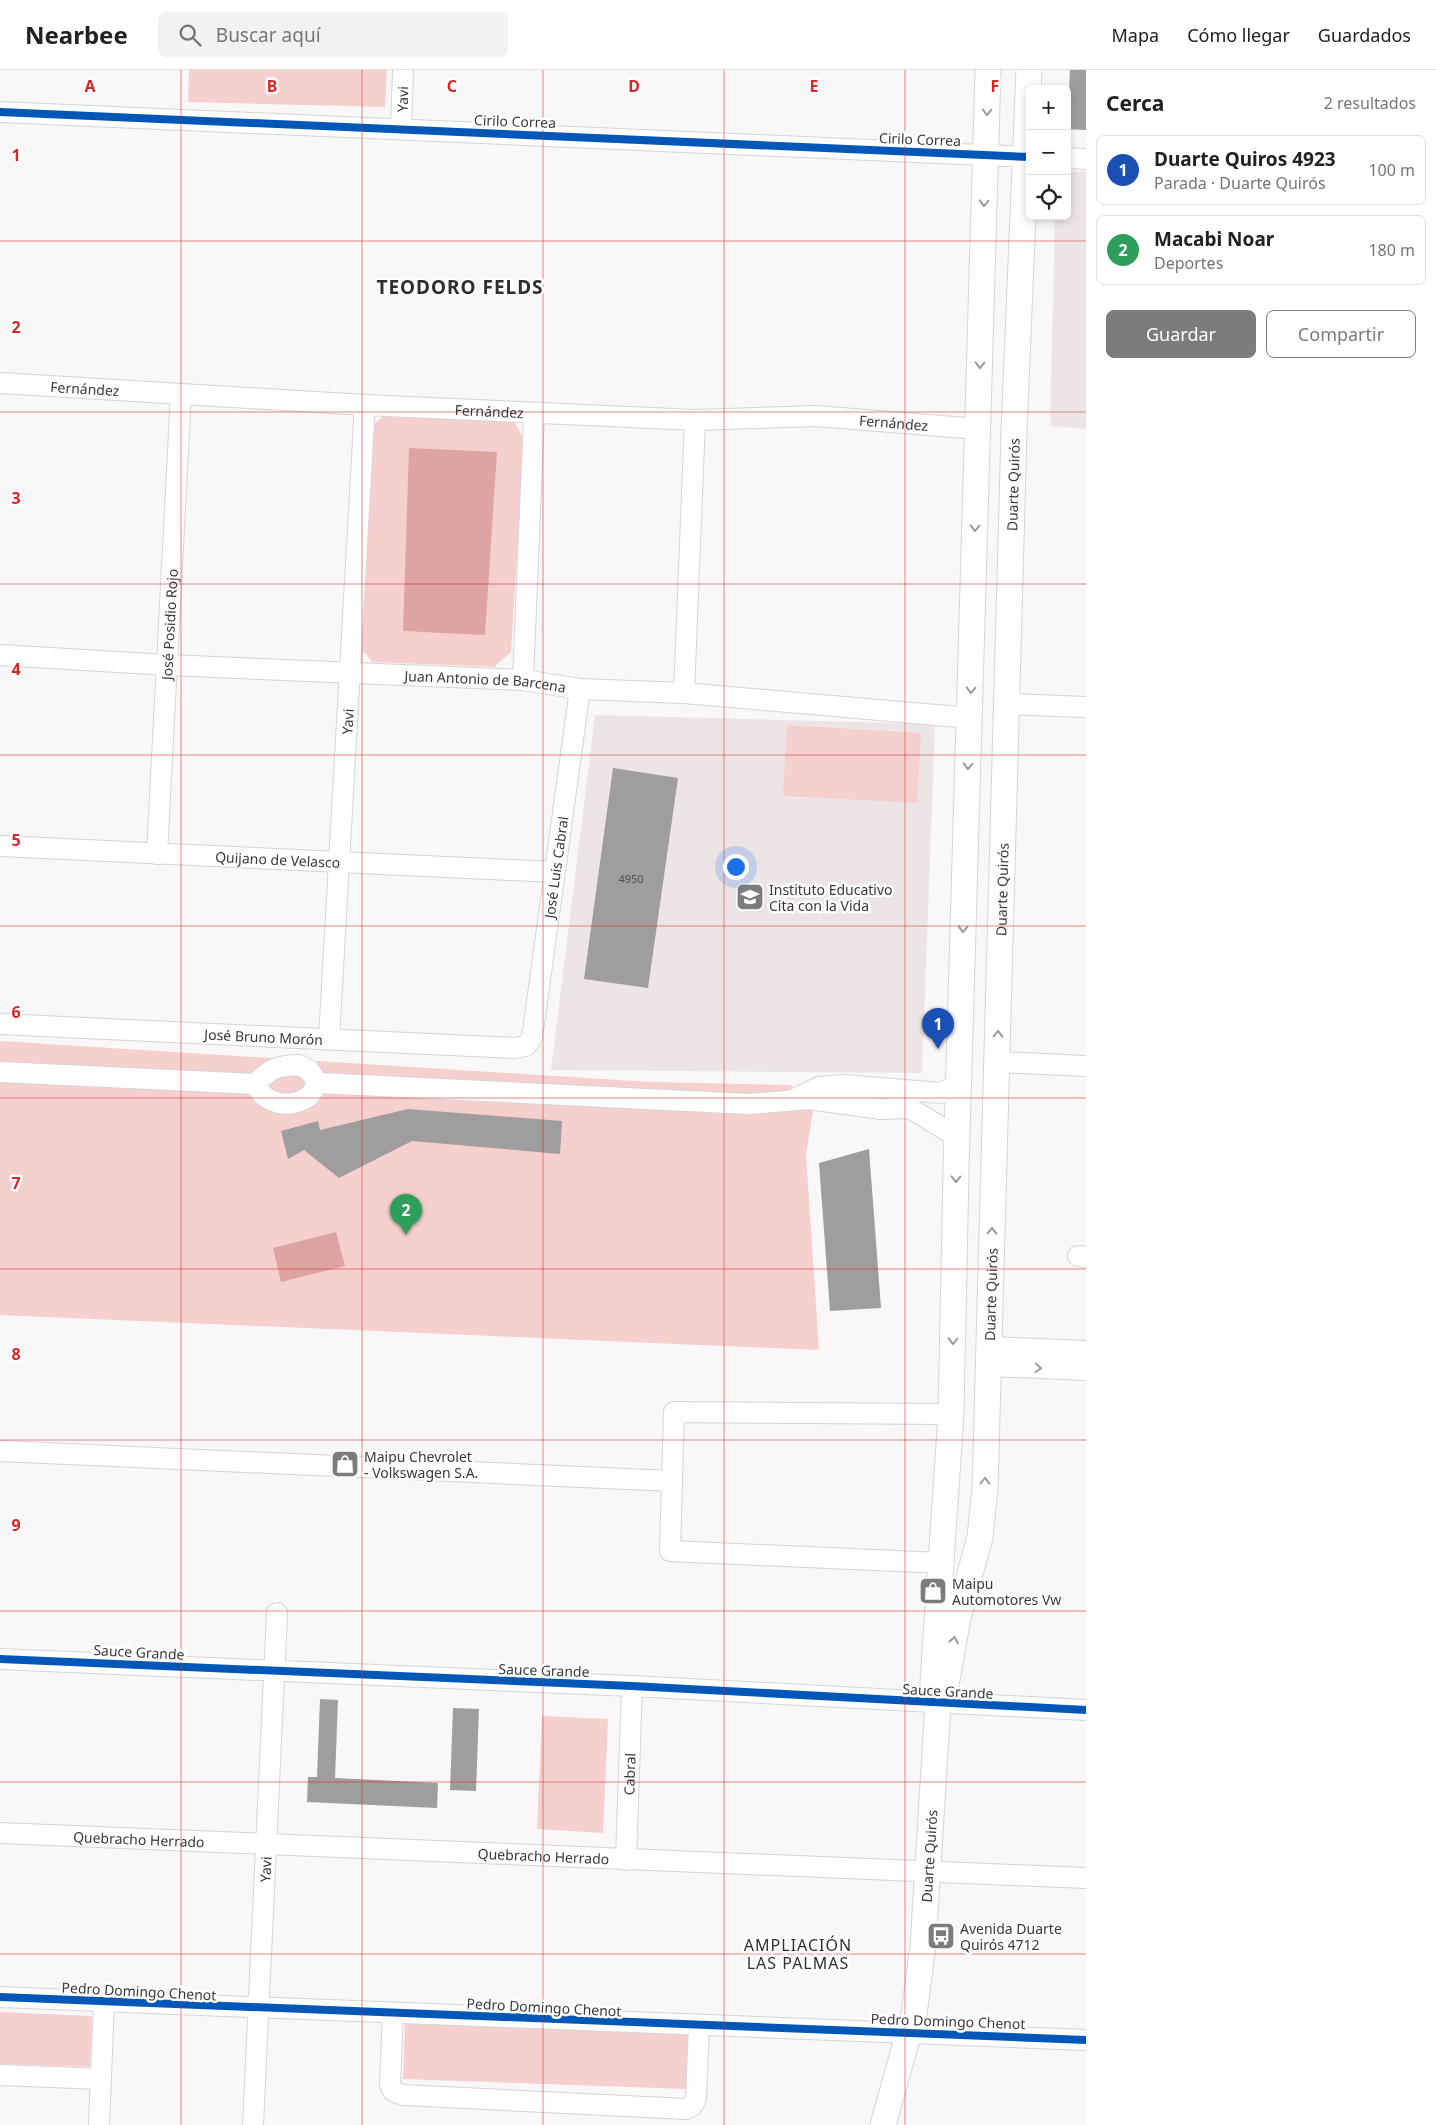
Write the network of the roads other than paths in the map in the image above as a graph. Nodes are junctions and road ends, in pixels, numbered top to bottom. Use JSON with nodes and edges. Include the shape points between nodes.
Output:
{"nodes":[{"id":1,"x":403,"y":70,"type":"edge"},
{"id":2,"x":988,"y":70,"type":"edge"},
{"id":3,"x":1029,"y":70,"type":"edge"},
{"id":4,"x":0,"y":112,"type":"edge"},
{"id":5,"x":401,"y":129,"type":"junction"},
{"id":6,"x":1028,"y":130,"type":"edge"},
{"id":7,"x":985,"y":154,"type":"junction"},
{"id":8,"x":1026,"y":157,"type":"edge"},
{"id":9,"x":1071,"y":158,"type":"edge"},
{"id":10,"x":1086,"y":159,"type":"edge"},
{"id":11,"x":1026,"y":175,"type":"edge"},
{"id":12,"x":0,"y":382,"type":"edge"},
{"id":13,"x":181,"y":394,"type":"junction"},
{"id":14,"x":365,"y":404,"type":"junction"},
{"id":15,"x":534,"y":413,"type":"junction"},
{"id":16,"x":695,"y":420,"type":"junction"},
{"id":17,"x":978,"y":429,"type":"junction"},
{"id":18,"x":0,"y":655,"type":"edge"},
{"id":19,"x":168,"y":665,"type":"junction"},
{"id":20,"x":350,"y":673,"type":"junction"},
{"id":21,"x":523,"y":680,"type":"junction"},
{"id":22,"x":580,"y":689,"type":"junction"},
{"id":23,"x":684,"y":693,"type":"junction"},
{"id":24,"x":1006,"y":704,"type":"junction"},
{"id":25,"x":1086,"y":707,"type":"edge"},
{"id":26,"x":970,"y":718,"type":"junction"},
{"id":27,"x":0,"y":846,"type":"edge"},
{"id":28,"x":157,"y":854,"type":"junction"},
{"id":29,"x":339,"y":862,"type":"junction"},
{"id":30,"x":554,"y":872,"type":"junction"},
{"id":31,"x":0,"y":1024,"type":"edge"},
{"id":32,"x":329,"y":1039,"type":"junction"},
{"id":33,"x":526,"y":1046,"type":"joint"},
{"id":34,"x":997,"y":1062,"type":"junction"},
{"id":35,"x":1086,"y":1066,"type":"edge"},
{"id":36,"x":0,"y":1072,"type":"edge"},
{"id":37,"x":318,"y":1083,"type":"junction"},
{"id":38,"x":256,"y":1084,"type":"junction"},
{"id":39,"x":959,"y":1084,"type":"junction"},
{"id":40,"x":796,"y":1098,"type":"junction"},
{"id":41,"x":958,"y":1137,"type":"junction"},
{"id":42,"x":1086,"y":1352,"type":"edge"},
{"id":43,"x":989,"y":1357,"type":"junction"},
{"id":44,"x":1086,"y":1370,"type":"edge"},
{"id":45,"x":951,"y":1414,"type":"junction"},
{"id":46,"x":0,"y":1451,"type":"edge"},
{"id":47,"x":672,"y":1481,"type":"junction"},
{"id":48,"x":942,"y":1563,"type":"junction"},
{"id":49,"x":278,"y":1613,"type":"dead end"},
{"id":50,"x":0,"y":1659,"type":"edge"},
{"id":51,"x":275,"y":1671,"type":"junction"},
{"id":52,"x":632,"y":1686,"type":"junction"},
{"id":53,"x":938,"y":1704,"type":"junction"},
{"id":54,"x":1086,"y":1710,"type":"edge"},
{"id":55,"x":0,"y":1833,"type":"edge"},
{"id":56,"x":267,"y":1844,"type":"junction"},
{"id":57,"x":626,"y":1860,"type":"junction"},
{"id":58,"x":929,"y":1872,"type":"junction"},
{"id":59,"x":1086,"y":1878,"type":"edge"},
{"id":60,"x":0,"y":1997,"type":"edge"},
{"id":61,"x":104,"y":2002,"type":"junction"},
{"id":62,"x":260,"y":2009,"type":"junction"},
{"id":63,"x":393,"y":2013,"type":"junction"},
{"id":64,"x":699,"y":2026,"type":"junction"},
{"id":65,"x":908,"y":2032,"type":"junction"},
{"id":66,"x":1086,"y":2040,"type":"edge"},
{"id":67,"x":0,"y":2075,"type":"edge"},
{"id":68,"x":101,"y":2079,"type":"junction"},
{"id":69,"x":99,"y":2125,"type":"edge"},
{"id":70,"x":254,"y":2125,"type":"edge"},
{"id":71,"x":883,"y":2125,"type":"edge"}],
"edges":[{"from":1,"to":5,"type":"street","name":"Yavi"},
{"from":2,"to":7,"type":"main road","name":"Duarte Quirós","one_way":true},
{"from":3,"to":6,"type":"main road","name":"Duarte Quirós"},
{"from":4,"to":5,"type":"street","name":"Cirilo Correa"},
{"from":5,"to":7,"type":"street","name":"Cirilo Correa"},
{"from":7,"to":8,"type":"street","name":"Cirilo Correa"},
{"from":7,"to":17,"type":"main road","name":"Duarte Quirós","one_way":true},
{"from":9,"to":10,"type":"street"},
{"from":11,"to":24,"type":"main road","name":"Duarte Quirós"},
{"from":12,"to":13,"type":"street","name":"Fernández"},
{"from":13,"to":14,"type":"street","name":"Fernández"},
{"from":13,"to":19,"type":"street","name":"José Posidio Rojo"},
{"from":14,"to":15,"type":"street","name":"Fernández"},
{"from":14,"to":20,"type":"street","name":"Yavi"},
{"from":15,"to":16,"type":"street","name":"Fernández"},
{"from":15,"to":21,"type":"street"},
{"from":16,"to":17,"type":"street","name":"Fernández","via":[[816,416]]},
{"from":16,"to":23,"type":"street"},
{"from":17,"to":26,"type":"main road","name":"Duarte Quirós","one_way":true},
{"from":18,"to":19,"type":"street","name":"Juan Antonio de Barcena"},
{"from":19,"to":20,"type":"street","name":"Juan Antonio de Barcena"},
{"from":19,"to":28,"type":"street","name":"José Posidio Rojo"},
{"from":20,"to":21,"type":"street","name":"Juan Antonio de Barcena"},
{"from":20,"to":29,"type":"street","name":"Yavi"},
{"from":21,"to":22,"type":"street","name":"Juan Antonio de Barcena"},
{"from":22,"to":23,"type":"street","name":"Juan Antonio de Barcena"},
{"from":22,"to":30,"type":"street","name":"José Luis Cabral"},
{"from":23,"to":26,"type":"street","name":"Juan Antonio de Barcena"},
{"from":24,"to":25,"type":"street"},
{"from":34,"to":24,"type":"main road","name":"Duarte Quirós","one_way":true},
{"from":26,"to":39,"type":"main road","name":"Duarte Quirós","one_way":true},
{"from":27,"to":28,"type":"street","name":"Quijano de Velasco"},
{"from":28,"to":29,"type":"street","name":"Quijano de Velasco"},
{"from":29,"to":30,"type":"street","name":"Quijano de Velasco"},
{"from":29,"to":32,"type":"street","name":"Yavi"},
{"from":30,"to":33,"type":"street","name":"José Luis Cabral","via":[[532,1038]]},
{"from":31,"to":32,"type":"street","name":"José Bruno Morón"},
{"from":32,"to":33,"type":"street","name":"José Bruno Morón"},
{"from":34,"to":35,"type":"street"},
{"from":43,"to":34,"type":"main road","name":"Duarte Quirós","one_way":true},
{"from":36,"to":38,"type":"street"},
{"from":37,"to":38,"type":"street","via":[[310,1070],[299,1065],[280,1066],[267,1071]]},
{"from":37,"to":38,"type":"street","via":[[309,1096],[289,1104],[267,1099],[258,1092]]},
{"from":37,"to":40,"type":"street","via":[[749,1104]]},
{"from":39,"to":40,"type":"street","via":[[941,1093],[844,1084],[819,1087]]},
{"from":39,"to":41,"type":"main road","name":"Duarte Quirós"},
{"from":40,"to":41,"type":"street","via":[[881,1109],[905,1108]]},
{"from":41,"to":45,"type":"main road","name":"Duarte Quirós","one_way":true},
{"from":42,"to":43,"type":"street"},
{"from":43,"to":44,"type":"street","one_way":true},
{"from":53,"to":43,"type":"main road","name":"Duarte Quirós","one_way":true,"via":[[948,1683],[958,1618],[980,1537],[985,1489]]},
{"from":45,"to":47,"type":"street","via":[[674,1412]]},
{"from":45,"to":48,"type":"main road","name":"Duarte Quirós"},
{"from":46,"to":47,"type":"street"},
{"from":47,"to":48,"type":"street","via":[[670,1550]]},
{"from":48,"to":53,"type":"main road","name":"Duarte Quirós","via":[[933,1682]]},
{"from":49,"to":51,"type":"street","name":"Yavi"},
{"from":50,"to":51,"type":"street","name":"Sauce Grande"},
{"from":51,"to":52,"type":"street","name":"Sauce Grande"},
{"from":51,"to":56,"type":"street","name":"Yavi"},
{"from":52,"to":53,"type":"street","name":"Sauce Grande"},
{"from":52,"to":57,"type":"street","name":"Cabral"},
{"from":53,"to":54,"type":"street","name":"Sauce Grande"},
{"from":53,"to":58,"type":"main road","name":"Duarte Quirós"},
{"from":55,"to":56,"type":"street","name":"Quebracho Herrado"},
{"from":56,"to":57,"type":"street","name":"Quebracho Herrado"},
{"from":56,"to":62,"type":"street","name":"Yavi"},
{"from":57,"to":58,"type":"street","name":"Quebracho Herrado"},
{"from":58,"to":59,"type":"street","name":"Quebracho Herrado"},
{"from":58,"to":65,"type":"main road","name":"Duarte Quirós","via":[[923,1946],[914,2014]]},
{"from":60,"to":61,"type":"street","name":"Pedro Domingo Chenot"},
{"from":61,"to":62,"type":"street","name":"Pedro Domingo Chenot"},
{"from":61,"to":68,"type":"street"},
{"from":62,"to":63,"type":"street","name":"Pedro Domingo Chenot"},
{"from":62,"to":70,"type":"street","name":"Yavi"},
{"from":63,"to":64,"type":"street","name":"Pedro Domingo Chenot"},
{"from":63,"to":64,"type":"street","via":[[390,2085],[393,2091],[403,2095],[686,2110],[696,2099]]},
{"from":64,"to":65,"type":"street","name":"Pedro Domingo Chenot"},
{"from":65,"to":66,"type":"street","name":"Pedro Domingo Chenot"},
{"from":65,"to":71,"type":"main road","name":"Duarte Quirós"},
{"from":67,"to":68,"type":"street"},
{"from":68,"to":69,"type":"street"}]}
